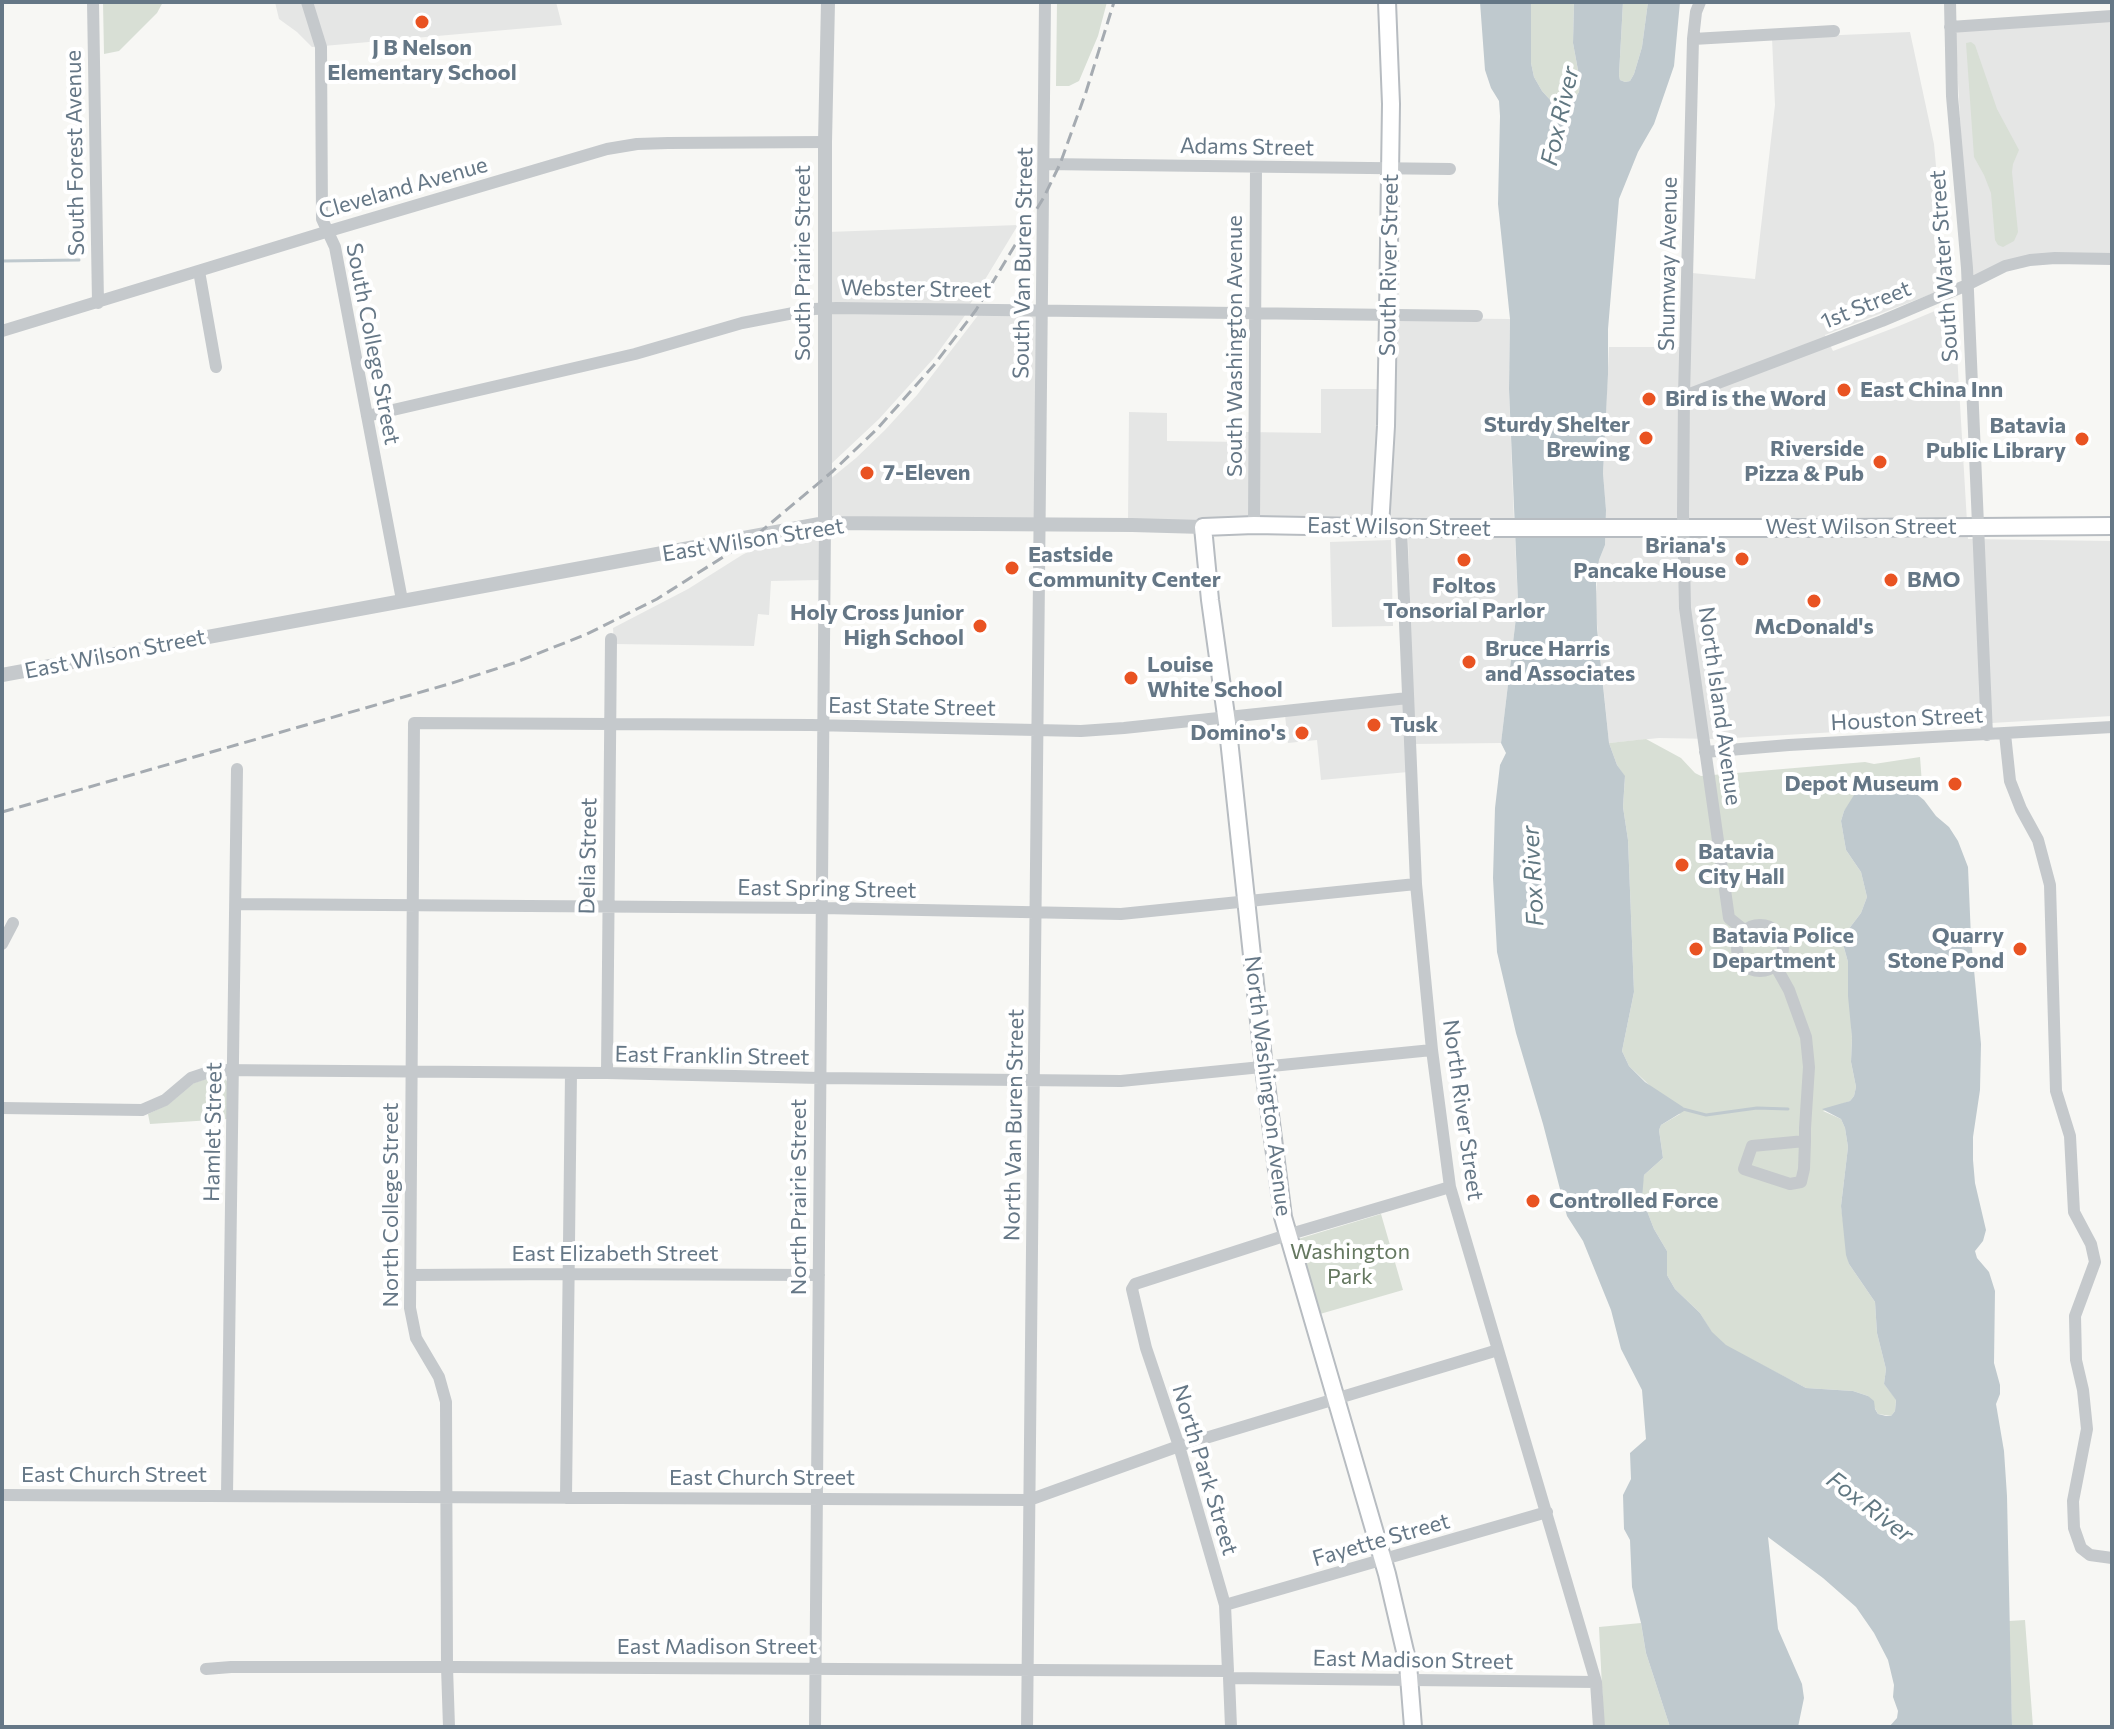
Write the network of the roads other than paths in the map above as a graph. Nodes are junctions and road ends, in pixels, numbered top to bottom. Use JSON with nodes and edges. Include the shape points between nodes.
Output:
{"nodes":[{"id":1,"x":93,"y":2,"type":"edge"},
{"id":2,"x":307,"y":2,"type":"edge"},
{"id":3,"x":828,"y":2,"type":"edge"},
{"id":4,"x":1045,"y":2,"type":"edge"},
{"id":5,"x":1387,"y":2,"type":"edge"},
{"id":6,"x":1700,"y":2,"type":"edge"},
{"id":7,"x":1950,"y":2,"type":"edge"},
{"id":8,"x":2112,"y":16,"type":"edge"},
{"id":9,"x":1950,"y":27,"type":"junction"},
{"id":10,"x":1834,"y":31,"type":"dead end"},
{"id":11,"x":1693,"y":39,"type":"junction"},
{"id":12,"x":825,"y":142,"type":"junction"},
{"id":13,"x":1044,"y":164,"type":"junction"},
{"id":14,"x":1256,"y":167,"type":"junction"},
{"id":15,"x":1390,"y":168,"type":"junction"},
{"id":16,"x":1450,"y":169,"type":"dead end"},
{"id":17,"x":329,"y":231,"type":"junction"},
{"id":18,"x":2112,"y":259,"type":"edge"},
{"id":19,"x":199,"y":271,"type":"junction"},
{"id":20,"x":1967,"y":285,"type":"junction"},
{"id":21,"x":98,"y":303,"type":"junction"},
{"id":22,"x":825,"y":308,"type":"junction"},
{"id":23,"x":1042,"y":310,"type":"junction"},
{"id":24,"x":1255,"y":313,"type":"junction"},
{"id":25,"x":1388,"y":315,"type":"junction"},
{"id":26,"x":1477,"y":316,"type":"dead end"},
{"id":27,"x":2,"y":331,"type":"edge"},
{"id":28,"x":216,"y":367,"type":"dead end"},
{"id":29,"x":1684,"y":396,"type":"junction"},
{"id":30,"x":367,"y":416,"type":"junction"},
{"id":31,"x":825,"y":523,"type":"junction"},
{"id":32,"x":1041,"y":524,"type":"junction"},
{"id":33,"x":1254,"y":525,"type":"junction"},
{"id":34,"x":2112,"y":526,"type":"edge"},
{"id":35,"x":1203,"y":527,"type":"junction"},
{"id":36,"x":1380,"y":527,"type":"junction"},
{"id":37,"x":1610,"y":527,"type":"joint"},
{"id":38,"x":1684,"y":527,"type":"junction"},
{"id":39,"x":1979,"y":527,"type":"junction"},
{"id":40,"x":1401,"y":528,"type":"junction"},
{"id":41,"x":402,"y":600,"type":"junction"},
{"id":42,"x":611,"y":639,"type":"dead end"},
{"id":43,"x":2,"y":675,"type":"edge"},
{"id":44,"x":1408,"y":698,"type":"junction"},
{"id":45,"x":1226,"y":717,"type":"junction"},
{"id":46,"x":414,"y":723,"type":"joint"},
{"id":47,"x":610,"y":724,"type":"junction"},
{"id":48,"x":823,"y":725,"type":"junction"},
{"id":49,"x":2112,"y":727,"type":"edge"},
{"id":50,"x":1038,"y":730,"type":"junction"},
{"id":51,"x":2005,"y":734,"type":"junction"},
{"id":52,"x":1987,"y":735,"type":"junction"},
{"id":53,"x":1705,"y":752,"type":"junction"},
{"id":54,"x":237,"y":769,"type":"dead end"},
{"id":55,"x":1416,"y":884,"type":"junction"},
{"id":56,"x":1245,"y":901,"type":"junction"},
{"id":57,"x":236,"y":904,"type":"junction"},
{"id":58,"x":413,"y":906,"type":"junction"},
{"id":59,"x":608,"y":907,"type":"junction"},
{"id":60,"x":822,"y":908,"type":"junction"},
{"id":61,"x":1036,"y":912,"type":"junction"},
{"id":62,"x":13,"y":923,"type":"dead end"},
{"id":63,"x":1744,"y":930,"type":"junction"},
{"id":64,"x":2,"y":944,"type":"edge"},
{"id":65,"x":1775,"y":965,"type":"junction"},
{"id":66,"x":1432,"y":1050,"type":"junction"},
{"id":67,"x":1264,"y":1068,"type":"junction"},
{"id":68,"x":234,"y":1070,"type":"junction"},
{"id":69,"x":412,"y":1072,"type":"junction"},
{"id":70,"x":571,"y":1073,"type":"junction"},
{"id":71,"x":607,"y":1073,"type":"junction"},
{"id":72,"x":820,"y":1078,"type":"junction"},
{"id":73,"x":1034,"y":1081,"type":"junction"},
{"id":74,"x":2,"y":1108,"type":"edge"},
{"id":75,"x":1805,"y":1141,"type":"junction"},
{"id":76,"x":1450,"y":1187,"type":"junction"},
{"id":77,"x":1287,"y":1235,"type":"junction"},
{"id":78,"x":569,"y":1274,"type":"junction"},
{"id":79,"x":411,"y":1275,"type":"junction"},
{"id":80,"x":819,"y":1275,"type":"junction"},
{"id":81,"x":1498,"y":1350,"type":"junction"},
{"id":82,"x":1336,"y":1398,"type":"junction"},
{"id":83,"x":1179,"y":1446,"type":"junction"},
{"id":84,"x":2,"y":1495,"type":"edge"},
{"id":85,"x":227,"y":1495,"type":"junction"},
{"id":86,"x":447,"y":1498,"type":"junction"},
{"id":87,"x":566,"y":1498,"type":"junction"},
{"id":88,"x":816,"y":1498,"type":"junction"},
{"id":89,"x":1029,"y":1500,"type":"junction"},
{"id":90,"x":1547,"y":1512,"type":"junction"},
{"id":91,"x":2112,"y":1558,"type":"edge"},
{"id":92,"x":1384,"y":1560,"type":"junction"},
{"id":93,"x":1225,"y":1605,"type":"junction"},
{"id":94,"x":447,"y":1667,"type":"junction"},
{"id":95,"x":815,"y":1668,"type":"junction"},
{"id":96,"x":206,"y":1669,"type":"dead end"},
{"id":97,"x":1027,"y":1670,"type":"junction"},
{"id":98,"x":1228,"y":1674,"type":"junction"},
{"id":99,"x":1411,"y":1680,"type":"junction"},
{"id":100,"x":1596,"y":1682,"type":"junction"},
{"id":101,"x":449,"y":1727,"type":"edge"},
{"id":102,"x":815,"y":1727,"type":"edge"},
{"id":103,"x":1027,"y":1727,"type":"edge"},
{"id":104,"x":1231,"y":1727,"type":"edge"},
{"id":105,"x":1413,"y":1727,"type":"edge"},
{"id":106,"x":1599,"y":1727,"type":"edge"}],
"edges":[{"from":1,"to":21,"type":"street","name":"South Forest Avenue"},
{"from":2,"to":17,"type":"street","name":"South College Street","via":[[321,47],[322,219]]},
{"from":3,"to":12,"type":"street","name":"South Prairie Street"},
{"from":4,"to":13,"type":"street","name":"South Van Buren Street"},
{"from":5,"to":15,"type":"main road","name":"South River Street"},
{"from":6,"to":11,"type":"street","name":"Shumway Avenue"},
{"from":7,"to":9,"type":"street","name":"South Water Street"},
{"from":8,"to":9,"type":"street"},
{"from":9,"to":20,"type":"street","name":"South Water Street"},
{"from":10,"to":11,"type":"street"},
{"from":11,"to":29,"type":"street","name":"Shumway Avenue"},
{"from":12,"to":17,"type":"street","name":"Cleveland Avenue","via":[[622,147]]},
{"from":12,"to":22,"type":"street","name":"South Prairie Street"},
{"from":13,"to":14,"type":"street","name":"Adams Street"},
{"from":13,"to":23,"type":"street","name":"South Van Buren Street"},
{"from":14,"to":15,"type":"street","name":"Adams Street"},
{"from":14,"to":24,"type":"street","name":"South Washington Avenue"},
{"from":15,"to":16,"type":"street","name":"Adams Street"},
{"from":15,"to":25,"type":"main road","name":"South River Street"},
{"from":17,"to":19,"type":"street","name":"Cleveland Avenue"},
{"from":17,"to":30,"type":"street","name":"South College Street"},
{"from":18,"to":20,"type":"street","name":"1st Street","via":[[2030,260]]},
{"from":19,"to":21,"type":"street","name":"Cleveland Avenue"},
{"from":19,"to":28,"type":"street"},
{"from":20,"to":29,"type":"street","name":"1st Street"},
{"from":20,"to":39,"type":"street","name":"South Water Street"},
{"from":21,"to":27,"type":"street","name":"Cleveland Avenue"},
{"from":22,"to":23,"type":"street","name":"Webster Street"},
{"from":22,"to":30,"type":"street","name":"Webster Street","via":[[742,323],[635,354]]},
{"from":22,"to":31,"type":"street","name":"South Prairie Street"},
{"from":23,"to":24,"type":"street","name":"Webster Street"},
{"from":23,"to":32,"type":"street","name":"South Van Buren Street"},
{"from":24,"to":25,"type":"street","name":"Webster Street"},
{"from":24,"to":33,"type":"street","name":"South Washington Avenue"},
{"from":25,"to":26,"type":"street","name":"Webster Street"},
{"from":25,"to":36,"type":"main road","name":"South River Street"},
{"from":29,"to":38,"type":"street","name":"Shumway Avenue"},
{"from":30,"to":41,"type":"street","name":"South College Street"},
{"from":31,"to":32,"type":"street","name":"East Wilson Street"},
{"from":31,"to":41,"type":"street","name":"East Wilson Street"},
{"from":31,"to":48,"type":"street","name":"North Prairie Street"},
{"from":32,"to":35,"type":"street","name":"East Wilson Street"},
{"from":32,"to":50,"type":"street","name":"North Van Buren Street"},
{"from":33,"to":35,"type":"main road","name":"East Wilson Street"},
{"from":33,"to":36,"type":"main road","name":"East Wilson Street"},
{"from":34,"to":39,"type":"main road","name":"West Wilson Street"},
{"from":35,"to":45,"type":"main road","name":"North Washington Avenue"},
{"from":36,"to":40,"type":"main road","name":"East Wilson Street"},
{"from":37,"to":38,"type":"main road","name":"West Wilson Street"},
{"from":37,"to":40,"type":"main road","name":"East Wilson Street"},
{"from":38,"to":39,"type":"main road","name":"West Wilson Street"},
{"from":38,"to":53,"type":"street","name":"North Island Avenue","via":[[1685,608]]},
{"from":39,"to":52,"type":"street","name":"South Water Street"},
{"from":40,"to":44,"type":"street","name":"North River Street"},
{"from":41,"to":43,"type":"street","name":"East Wilson Street"},
{"from":42,"to":47,"type":"street","name":"Delia Street"},
{"from":44,"to":45,"type":"street","name":"East State Street"},
{"from":44,"to":55,"type":"street","name":"North River Street"},
{"from":45,"to":50,"type":"street","name":"East State Street"},
{"from":45,"to":56,"type":"main road","name":"North Washington Avenue"},
{"from":46,"to":47,"type":"street","name":"East State Street"},
{"from":46,"to":58,"type":"street","name":"North College Street"},
{"from":47,"to":48,"type":"street","name":"East State Street"},
{"from":47,"to":59,"type":"street","name":"Delia Street"},
{"from":48,"to":50,"type":"street","name":"East State Street"},
{"from":48,"to":60,"type":"street","name":"North Prairie Street"},
{"from":49,"to":51,"type":"street","name":"Houston Street"},
{"from":50,"to":61,"type":"street","name":"North Van Buren Street"},
{"from":51,"to":52,"type":"street","name":"Houston Street"},
{"from":51,"to":91,"type":"street","via":[[2010,781],[2038,840],[2050,885],[2056,1091],[2070,1136],[2074,1212],[2095,1262],[2075,1316],[2087,1429],[2073,1501],[2074,1528],[2081,1548]]},
{"from":52,"to":53,"type":"street","name":"Houston Street"},
{"from":53,"to":63,"type":"street","name":"North Island Avenue","via":[[1729,918]]},
{"from":54,"to":57,"type":"street","name":"Hamlet Street"},
{"from":55,"to":56,"type":"street","name":"East Spring Street"},
{"from":55,"to":66,"type":"street","name":"North River Street"},
{"from":56,"to":61,"type":"street","name":"East Spring Street","via":[[1121,914]]},
{"from":56,"to":67,"type":"main road","name":"North Washington Avenue"},
{"from":57,"to":58,"type":"street","name":"East Spring Street"},
{"from":57,"to":68,"type":"street","name":"Hamlet Street"},
{"from":58,"to":59,"type":"street","name":"East Spring Street"},
{"from":58,"to":69,"type":"street","name":"North College Street"},
{"from":59,"to":60,"type":"street","name":"East Spring Street"},
{"from":59,"to":71,"type":"street","name":"Delia Street"},
{"from":60,"to":61,"type":"street","name":"East Spring Street"},
{"from":60,"to":72,"type":"street","name":"North Prairie Street"},
{"from":61,"to":73,"type":"street","name":"North Van Buren Street"},
{"from":62,"to":64,"type":"street"},
{"from":63,"to":65,"type":"street","name":"North Island Avenue","via":[[1737,944],[1744,965],[1756,971]]},
{"from":63,"to":65,"type":"street","via":[[1765,925],[1778,933],[1783,947]]},
{"from":65,"to":75,"type":"street","via":[[1806,1037]]},
{"from":66,"to":67,"type":"street","name":"East Franklin Street"},
{"from":66,"to":76,"type":"street","name":"North River Street"},
{"from":67,"to":73,"type":"street","name":"East Franklin Street","via":[[1121,1081]]},
{"from":67,"to":77,"type":"main road","name":"North Washington Avenue"},
{"from":68,"to":69,"type":"street","name":"East Franklin Street"},
{"from":68,"to":74,"type":"street","name":"East Franklin Street","via":[[199,1074],[158,1105],[142,1110]]},
{"from":68,"to":85,"type":"street","name":"Hamlet Street"},
{"from":69,"to":70,"type":"street","name":"East Franklin Street"},
{"from":69,"to":79,"type":"street","name":"North College Street"},
{"from":70,"to":71,"type":"street","name":"East Franklin Street"},
{"from":70,"to":78,"type":"street"},
{"from":71,"to":72,"type":"street","name":"East Franklin Street"},
{"from":72,"to":73,"type":"street","name":"East Franklin Street"},
{"from":72,"to":80,"type":"street","name":"North Prairie Street"},
{"from":73,"to":89,"type":"street","name":"North Van Buren Street"},
{"from":75,"to":75,"type":"street","via":[[1801,1182],[1790,1184],[1744,1169],[1752,1146]]},
{"from":76,"to":77,"type":"street"},
{"from":76,"to":81,"type":"street","name":"North River Street"},
{"from":77,"to":82,"type":"main road","name":"North Washington Avenue"},
{"from":77,"to":83,"type":"street","name":"North Park Street","via":[[1132,1289]]},
{"from":78,"to":79,"type":"street","name":"East Elizabeth Street"},
{"from":78,"to":80,"type":"street","name":"East Elizabeth Street"},
{"from":78,"to":87,"type":"street"},
{"from":79,"to":86,"type":"street","name":"North College Street","via":[[412,1328],[439,1377],[446,1402]]},
{"from":80,"to":88,"type":"street","name":"North Prairie Street"},
{"from":81,"to":82,"type":"street","name":"East Church Street"},
{"from":81,"to":90,"type":"street","name":"North River Street"},
{"from":82,"to":83,"type":"street","name":"East Church Street"},
{"from":82,"to":92,"type":"main road","name":"North Washington Avenue"},
{"from":83,"to":89,"type":"street","name":"East Church Street"},
{"from":83,"to":93,"type":"street","name":"North Park Street"},
{"from":84,"to":85,"type":"street","name":"East Church Street"},
{"from":85,"to":86,"type":"street","name":"East Church Street"},
{"from":86,"to":87,"type":"street","name":"East Church Street"},
{"from":86,"to":94,"type":"street","name":"North College Street"},
{"from":87,"to":88,"type":"street","name":"East Church Street"},
{"from":88,"to":89,"type":"street","name":"East Church Street"},
{"from":88,"to":95,"type":"street","name":"North Prairie Street"},
{"from":89,"to":97,"type":"street","name":"North Van Buren Street"},
{"from":90,"to":92,"type":"street","name":"Fayette Street"},
{"from":90,"to":100,"type":"street","name":"North River Street"},
{"from":92,"to":93,"type":"street","name":"Fayette Street"},
{"from":92,"to":99,"type":"main road","name":"North Washington Avenue"},
{"from":93,"to":98,"type":"street","name":"North Park Street"},
{"from":94,"to":95,"type":"street","name":"East Madison Street"},
{"from":94,"to":96,"type":"street","name":"East Madison Street"},
{"from":94,"to":101,"type":"street","name":"North College Street"},
{"from":95,"to":97,"type":"street","name":"East Madison Street"},
{"from":95,"to":102,"type":"street","name":"North Prairie Street"},
{"from":97,"to":98,"type":"street","name":"East Madison Street"},
{"from":97,"to":103,"type":"street","name":"North Van Buren Street"},
{"from":98,"to":99,"type":"street","name":"East Madison Street"},
{"from":98,"to":104,"type":"street","name":"North Park Street"},
{"from":99,"to":100,"type":"street","name":"East Madison Street"},
{"from":99,"to":105,"type":"main road","name":"North Washington Avenue"},
{"from":100,"to":106,"type":"street","name":"North River Street"}]}
